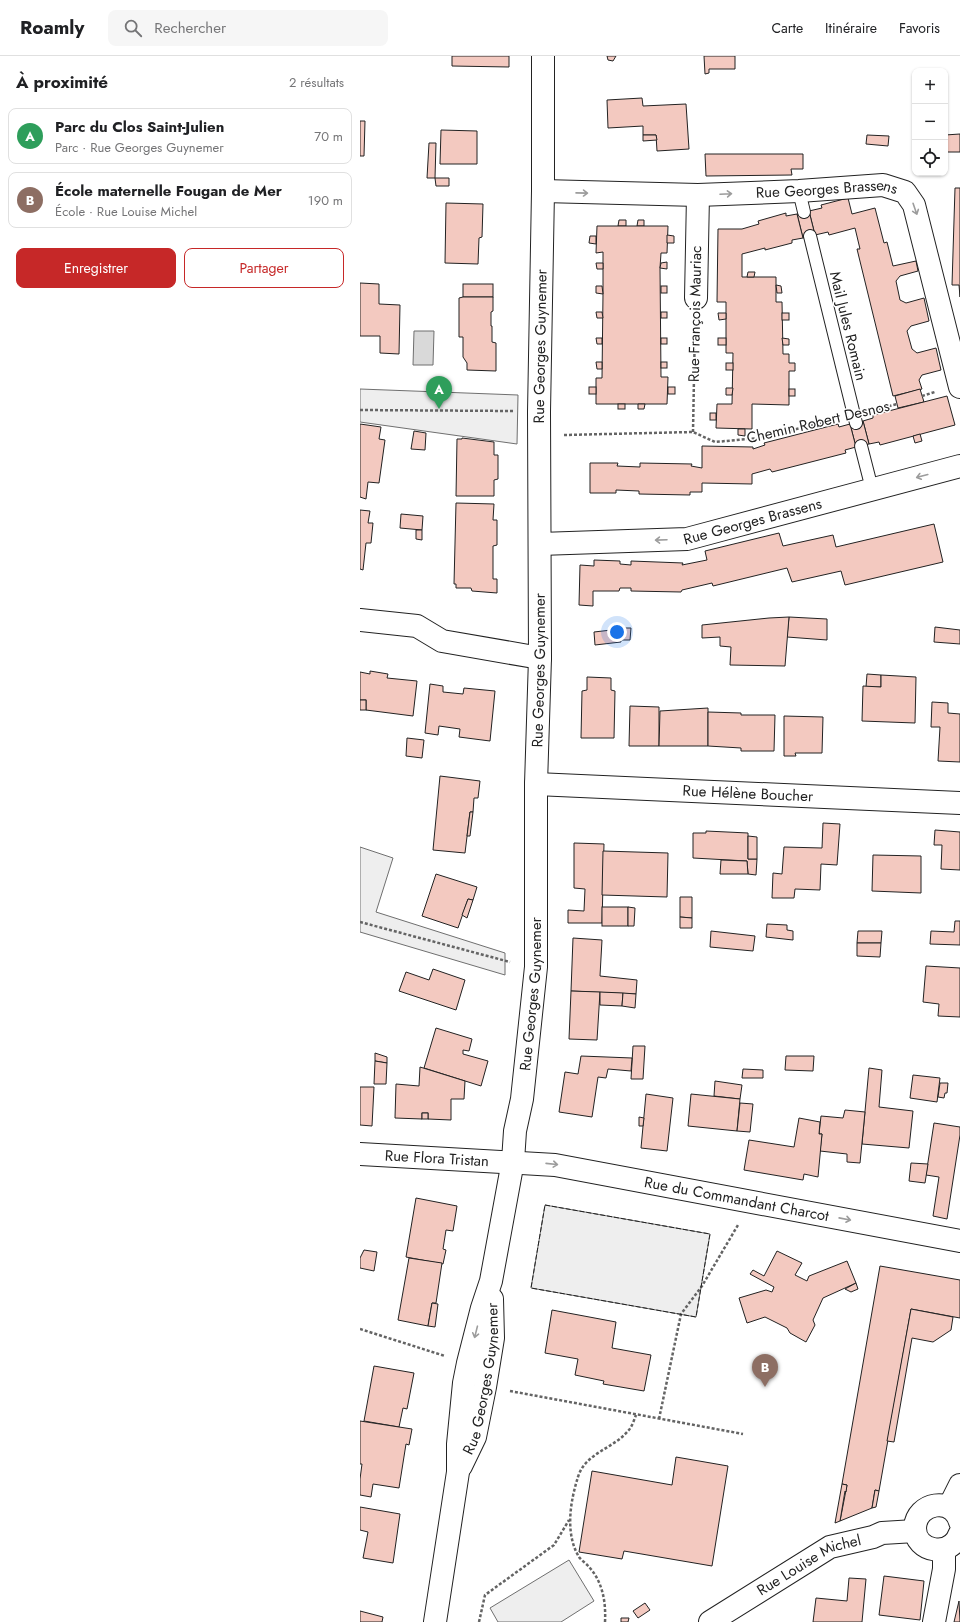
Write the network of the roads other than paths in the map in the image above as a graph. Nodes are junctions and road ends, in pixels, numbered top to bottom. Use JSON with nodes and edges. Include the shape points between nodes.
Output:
{"nodes":[{"id":1,"x":543,"y":56,"type":"edge"},
{"id":2,"x":543,"y":191,"type":"junction"},
{"id":3,"x":799,"y":191,"type":"junction"},
{"id":4,"x":698,"y":195,"type":"junction"},
{"id":5,"x":804,"y":212,"type":"dead end"},
{"id":6,"x":810,"y":236,"type":"dead end"},
{"id":7,"x":696,"y":298,"type":"road end"},
{"id":8,"x":953,"y":331,"type":"edge"},
{"id":9,"x":960,"y":388,"type":"edge"},
{"id":10,"x":855,"y":419,"type":"road end"},
{"id":11,"x":861,"y":446,"type":"dead end"},
{"id":12,"x":960,"y":466,"type":"edge"},
{"id":13,"x":872,"y":489,"type":"junction"},
{"id":14,"x":540,"y":544,"type":"junction"},
{"id":15,"x":360,"y":620,"type":"edge"},
{"id":16,"x":540,"y":658,"type":"junction"},
{"id":17,"x":536,"y":784,"type":"junction"},
{"id":18,"x":960,"y":803,"type":"edge"},
{"id":19,"x":360,"y":1154,"type":"edge"},
{"id":20,"x":513,"y":1161,"type":"junction"},
{"id":21,"x":960,"y":1241,"type":"edge"},
{"id":22,"x":491,"y":1281,"type":"junction"},
{"id":23,"x":458,"y":1472,"type":"junction"},
{"id":24,"x":960,"y":1485,"type":"edge"},
{"id":25,"x":954,"y":1514,"type":"edge"},
{"id":26,"x":915,"y":1531,"type":"junction"},
{"id":27,"x":953,"y":1546,"type":"edge"},
{"id":28,"x":435,"y":1622,"type":"edge"},
{"id":29,"x":710,"y":1622,"type":"edge"},
{"id":30,"x":934,"y":1622,"type":"edge"}],
"edges":[{"from":1,"to":2,"type":"street","name":"Rue Georges Guynemer"},
{"from":2,"to":4,"type":"street","name":"Rue Georges Brassens","one_way":true},
{"from":2,"to":14,"type":"street","name":"Rue Georges Guynemer","via":[[539,412]]},
{"from":4,"to":3,"type":"street","name":"Rue Georges Brassens","one_way":true},
{"from":3,"to":5,"type":"lane"},
{"from":3,"to":8,"type":"street","name":"Rue Georges Brassens","one_way":true,"via":[[882,185],[905,192],[914,205]]},
{"from":4,"to":7,"type":"street","name":"Rue François Mauriac"},
{"from":6,"to":10,"type":"lane","name":"Mail Jules Romain"},
{"from":8,"to":9,"type":"street","name":"Rue Georges Brassens"},
{"from":11,"to":13,"type":"lane"},
{"from":12,"to":13,"type":"street","name":"Rue Georges Brassens","one_way":true},
{"from":13,"to":14,"type":"street","name":"Rue Georges Brassens","one_way":true,"via":[[687,539]]},
{"from":14,"to":16,"type":"street","name":"Rue Georges Guynemer"},
{"from":15,"to":16,"type":"street","via":[[417,626],[442,641]]},
{"from":16,"to":17,"type":"street","name":"Rue Georges Guynemer"},
{"from":17,"to":18,"type":"street","name":"Rue Hélène Boucher"},
{"from":17,"to":20,"type":"street","name":"Rue Georges Guynemer","via":[[536,967]]},
{"from":19,"to":20,"type":"street","name":"Rue Flora Tristan"},
{"from":20,"to":21,"type":"street","name":"Rue du Commandant Charcot","one_way":true,"via":[[555,1164]]},
{"from":20,"to":22,"type":"street","name":"Rue Georges Guynemer"},
{"from":22,"to":23,"type":"street","name":"Rue Georges Guynemer","one_way":true,"via":[[468,1364],[458,1444]]},
{"from":22,"to":23,"type":"street","name":"Rue Georges Guynemer","via":[[493,1338],[485,1387],[475,1437]]},
{"from":23,"to":28,"type":"street","name":"Rue Georges Guynemer"},
{"from":24,"to":25,"type":"street"},
{"from":25,"to":26,"type":"street","via":[[939,1504],[931,1505],[924,1509],[916,1520]]},
{"from":26,"to":27,"type":"street","via":[[923,1544],[931,1549]]},
{"from":26,"to":29,"type":"street","name":"Rue Louise Michel","via":[[882,1533],[830,1547]]},
{"from":27,"to":30,"type":"street","via":[[944,1569]]}]}
